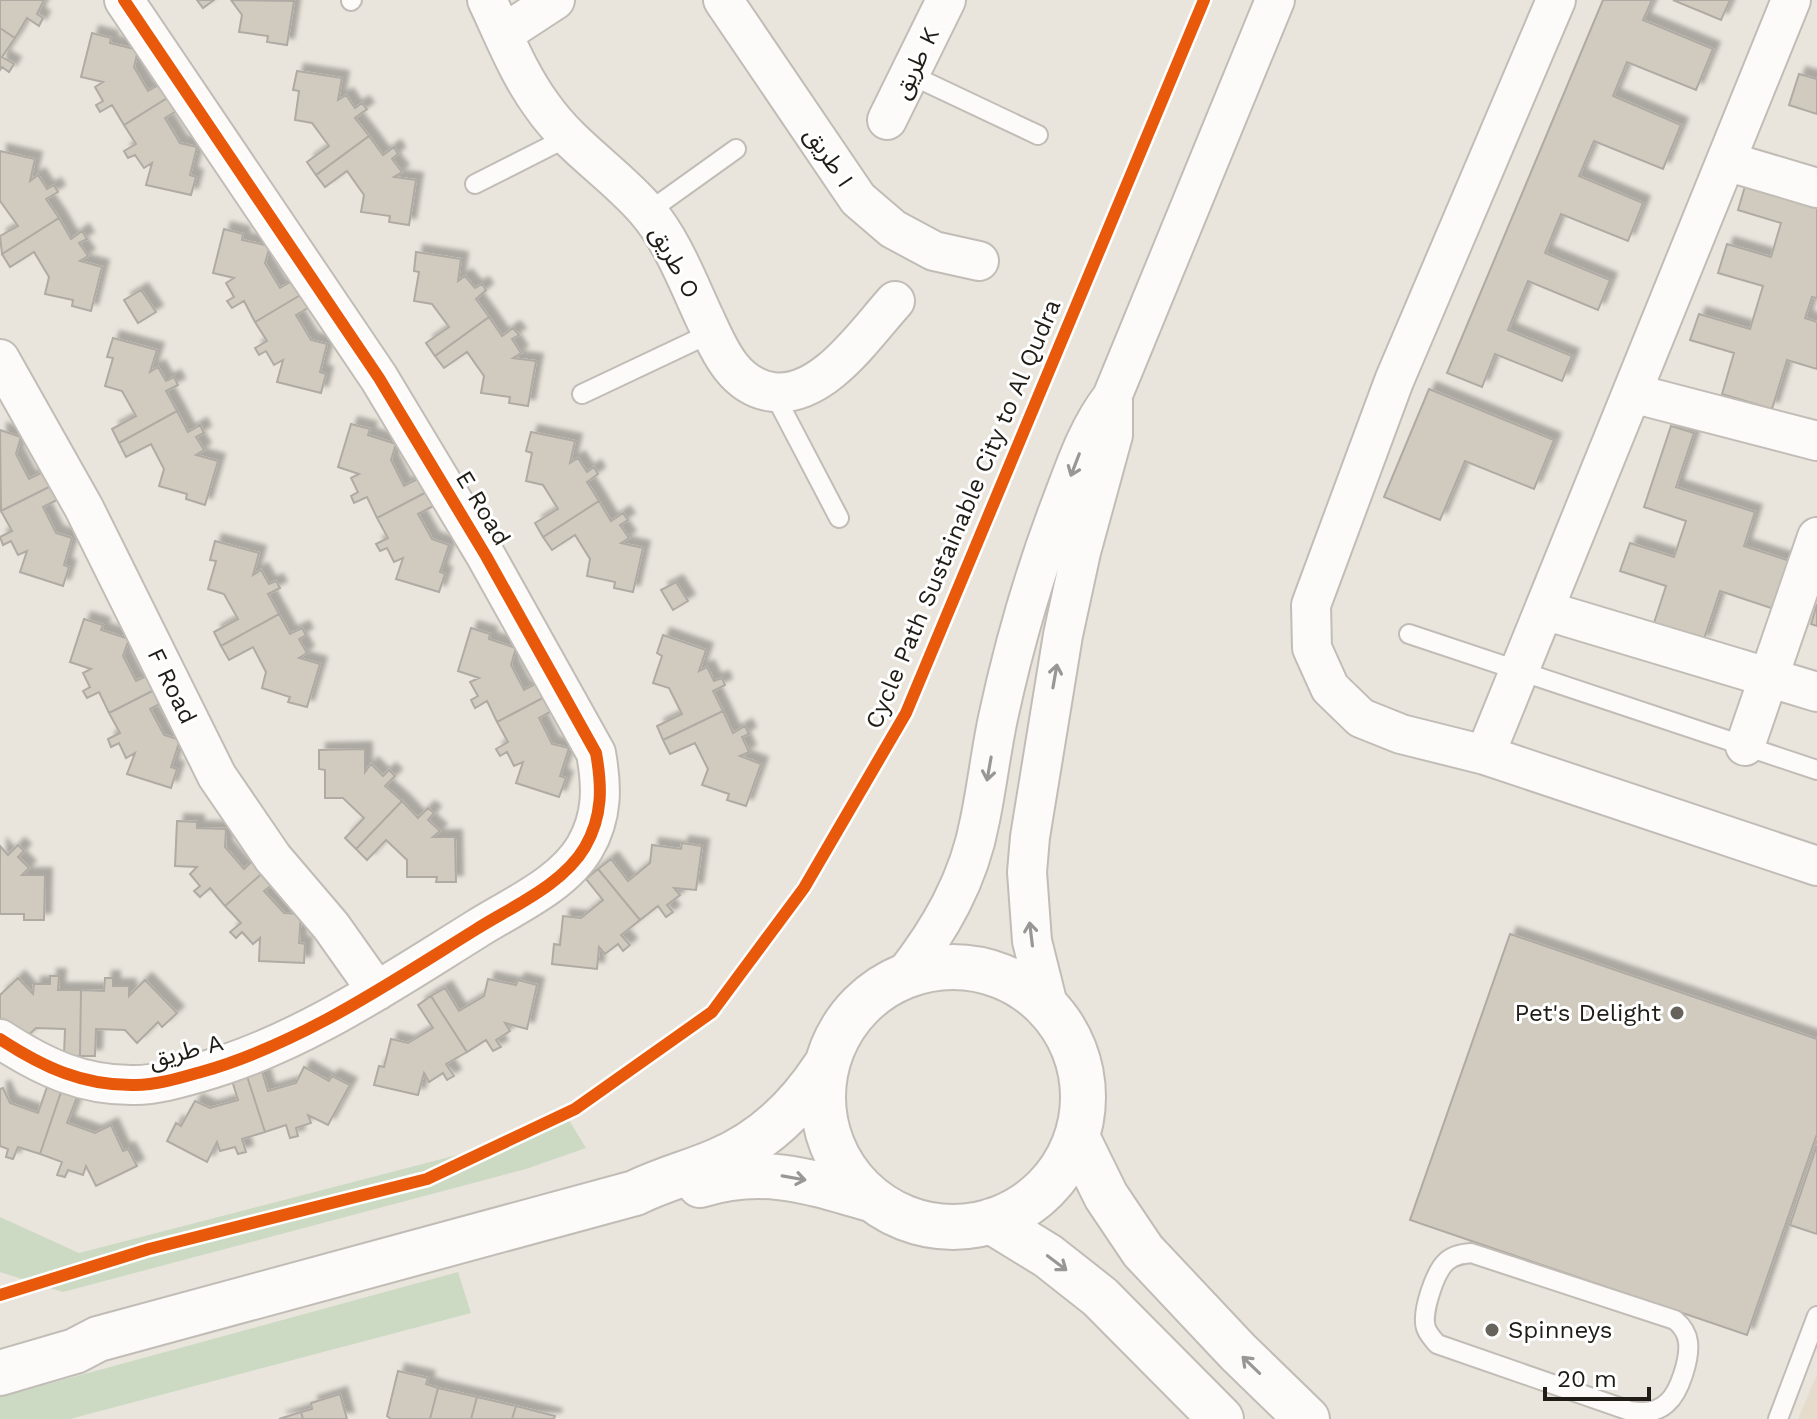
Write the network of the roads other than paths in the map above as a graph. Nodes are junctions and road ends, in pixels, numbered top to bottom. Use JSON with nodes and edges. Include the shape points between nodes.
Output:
{"nodes":[{"id":1,"x":124,"y":0,"type":"edge"},
{"id":2,"x":487,"y":0,"type":"edge"},
{"id":3,"x":555,"y":0,"type":"edge"},
{"id":4,"x":723,"y":0,"type":"edge"},
{"id":5,"x":1275,"y":0,"type":"edge"},
{"id":6,"x":1556,"y":0,"type":"edge"},
{"id":7,"x":1791,"y":0,"type":"edge"},
{"id":8,"x":943,"y":2,"type":"edge"},
{"id":9,"x":503,"y":34,"type":"junction"},
{"id":10,"x":911,"y":75,"type":"junction"},
{"id":11,"x":887,"y":120,"type":"dead end"},
{"id":12,"x":1038,"y":135,"type":"dead end"},
{"id":13,"x":568,"y":137,"type":"junction"},
{"id":14,"x":736,"y":149,"type":"dead end"},
{"id":15,"x":1726,"y":161,"type":"junction"},
{"id":16,"x":475,"y":184,"type":"dead end"},
{"id":17,"x":1817,"y":188,"type":"edge"},
{"id":18,"x":648,"y":212,"type":"junction"},
{"id":19,"x":979,"y":261,"type":"dead end"},
{"id":20,"x":895,"y":301,"type":"dead end"},
{"id":21,"x":711,"y":333,"type":"junction"},
{"id":22,"x":0,"y":359,"type":"edge"},
{"id":23,"x":773,"y":392,"type":"junction"},
{"id":24,"x":1632,"y":393,"type":"junction"},
{"id":25,"x":582,"y":394,"type":"dead end"},
{"id":26,"x":1112,"y":397,"type":"junction"},
{"id":27,"x":1817,"y":441,"type":"edge"},
{"id":28,"x":839,"y":518,"type":"dead end"},
{"id":29,"x":1817,"y":537,"type":"edge"},
{"id":30,"x":1544,"y":610,"type":"junction"},
{"id":31,"x":1409,"y":634,"type":"dead end"},
{"id":32,"x":1519,"y":671,"type":"junction"},
{"id":33,"x":1769,"y":676,"type":"junction"},
{"id":34,"x":1817,"y":692,"type":"edge"},
{"id":35,"x":1745,"y":746,"type":"junction"},
{"id":36,"x":1485,"y":755,"type":"junction"},
{"id":37,"x":1817,"y":770,"type":"edge"},
{"id":38,"x":1817,"y":866,"type":"edge"},
{"id":39,"x":903,"y":977,"type":"junction"},
{"id":40,"x":377,"y":991,"type":"junction"},
{"id":41,"x":1049,"y":1009,"type":"junction"},
{"id":42,"x":0,"y":1039,"type":"edge"},
{"id":43,"x":824,"y":1068,"type":"junction"},
{"id":44,"x":1077,"y":1137,"type":"junction"},
{"id":45,"x":635,"y":1193,"type":"junction"},
{"id":46,"x":874,"y":1200,"type":"junction"},
{"id":47,"x":991,"y":1221,"type":"junction"},
{"id":48,"x":1817,"y":1316,"type":"edge"},
{"id":49,"x":98,"y":1339,"type":"junction"},
{"id":50,"x":0,"y":1353,"type":"edge"},
{"id":51,"x":0,"y":1373,"type":"edge"},
{"id":52,"x":1673,"y":1397,"type":"junction"},
{"id":53,"x":1623,"y":1414,"type":"edge"},
{"id":54,"x":1221,"y":1419,"type":"edge"},
{"id":55,"x":1307,"y":1419,"type":"edge"},
{"id":56,"x":1668,"y":1419,"type":"edge"},
{"id":57,"x":1778,"y":1419,"type":"edge"}],
"edges":[{"from":1,"to":40,"type":"street","name":"E Road","via":[[379,378],[596,753],[598,817],[585,847],[564,872]]},
{"from":2,"to":9,"type":"street","name":"طريق O"},
{"from":3,"to":9,"type":"street"},
{"from":4,"to":19,"type":"street","name":"طريق I","via":[[858,199],[893,229],[934,251]]},
{"from":5,"to":26,"type":"street"},
{"from":6,"to":36,"type":"street","via":[[1394,381],[1311,605],[1312,648],[1330,688],[1361,718]]},
{"from":7,"to":15,"type":"street"},
{"from":8,"to":10,"type":"street","name":"طريق K"},
{"from":9,"to":13,"type":"street","name":"طريق O","via":[[543,107]]},
{"from":10,"to":11,"type":"street","name":"طريق K"},
{"from":10,"to":12,"type":"lane"},
{"from":13,"to":16,"type":"lane"},
{"from":13,"to":18,"type":"street","name":"طريق O"},
{"from":14,"to":18,"type":"lane"},
{"from":15,"to":17,"type":"street"},
{"from":15,"to":24,"type":"street"},
{"from":18,"to":21,"type":"street","name":"طريق O","via":[[669,242]]},
{"from":20,"to":23,"type":"street","via":[[821,380],[798,390]]},
{"from":21,"to":23,"type":"street","name":"طريق O","via":[[730,368],[749,384]]},
{"from":21,"to":25,"type":"lane"},
{"from":22,"to":40,"type":"street","name":"F Road","via":[[84,508],[217,776],[273,858]]},
{"from":23,"to":28,"type":"lane"},
{"from":24,"to":27,"type":"street"},
{"from":24,"to":30,"type":"street"},
{"from":26,"to":39,"type":"street","one_way":true,"via":[[1083,445],[1031,590],[997,721],[971,856],[943,920]]},
{"from":41,"to":26,"type":"street","one_way":true,"via":[[1032,941],[1030,837],[1063,635],[1113,435]]},
{"from":29,"to":33,"type":"street"},
{"from":30,"to":32,"type":"street"},
{"from":30,"to":33,"type":"street"},
{"from":31,"to":32,"type":"lane"},
{"from":32,"to":35,"type":"lane"},
{"from":32,"to":36,"type":"street"},
{"from":33,"to":34,"type":"street"},
{"from":33,"to":35,"type":"street"},
{"from":35,"to":37,"type":"lane"},
{"from":36,"to":38,"type":"street"},
{"from":39,"to":41,"type":"street","via":[[927,969],[976,969],[1022,986]]},
{"from":39,"to":43,"type":"street","via":[[881,988],[845,1023]]},
{"from":40,"to":42,"type":"street","name":"طريق A","via":[[233,1063],[138,1085],[99,1084],[61,1074]]},
{"from":41,"to":44,"type":"street","via":[[1080,1064],[1084,1089]]},
{"from":43,"to":45,"type":"street","via":[[795,1107],[757,1139],[713,1163]]},
{"from":43,"to":46,"type":"street","via":[[830,1142],[855,1184]]},
{"from":44,"to":47,"type":"street","via":[[1060,1170],[1035,1198]]},
{"from":55,"to":44,"type":"street","one_way":true,"via":[[1143,1251],[1106,1196]]},
{"from":45,"to":46,"type":"street","one_way":true,"via":[[663,1194],[764,1174]]},
{"from":45,"to":49,"type":"street"},
{"from":46,"to":47,"type":"street","via":[[918,1223],[967,1226]]},
{"from":47,"to":54,"type":"street","one_way":true,"via":[[1100,1297]]},
{"from":48,"to":57,"type":"lane"},
{"from":49,"to":50,"type":"street","via":[[60,1338]]},
{"from":49,"to":51,"type":"street"},
{"from":52,"to":53,"type":"lane","via":[[1649,1412]]},
{"from":52,"to":53,"type":"lane","via":[[1688,1352],[1682,1326],[1675,1320],[1471,1253],[1443,1265],[1424,1318],[1437,1344]]},
{"from":52,"to":56,"type":"lane"}]}
